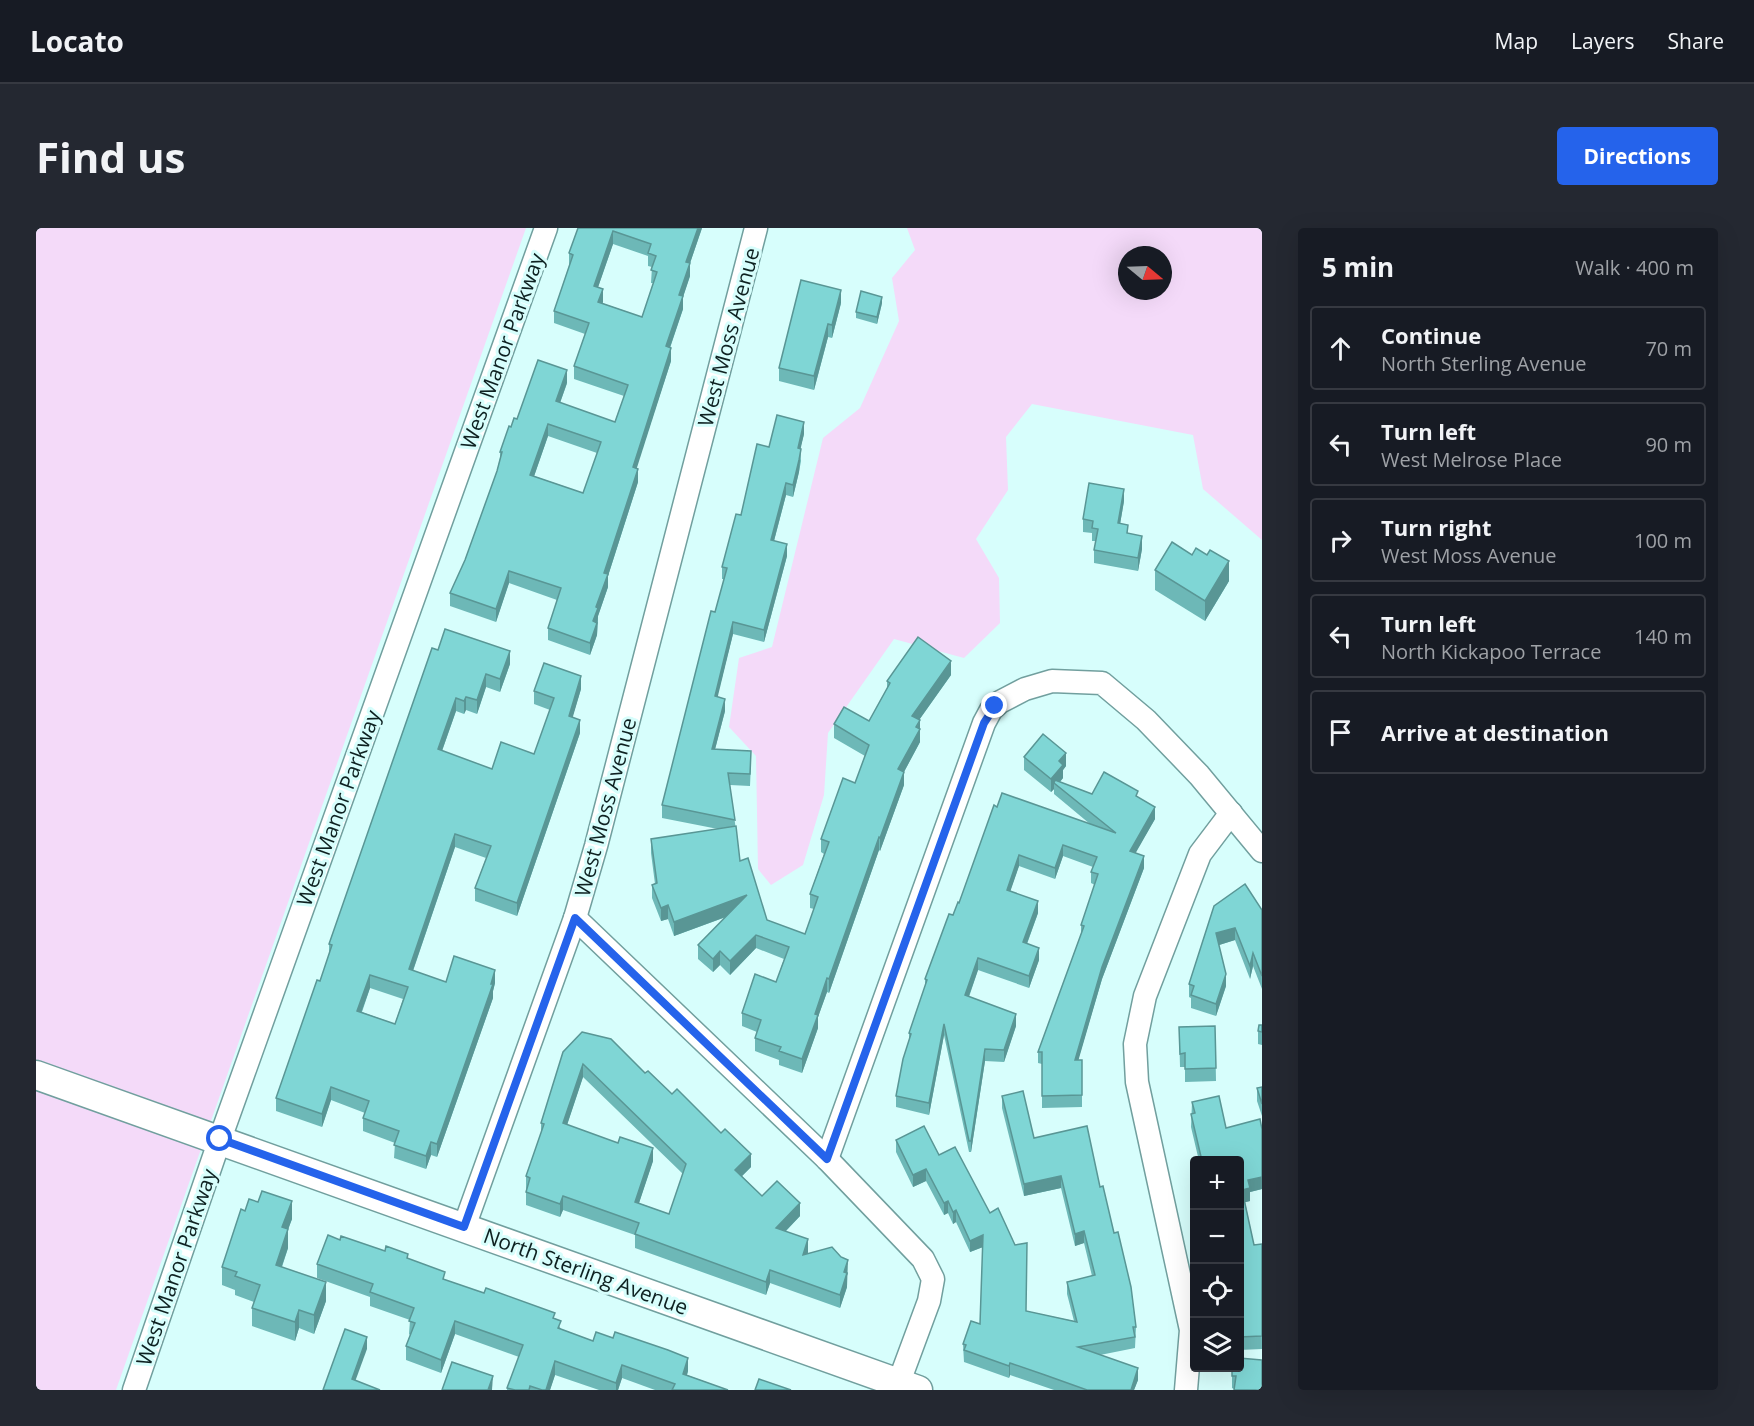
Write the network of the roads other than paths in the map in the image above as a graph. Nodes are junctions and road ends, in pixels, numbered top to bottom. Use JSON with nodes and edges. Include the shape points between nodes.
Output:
{"nodes":[{"id":1,"x":546,"y":228,"type":"edge"},
{"id":2,"x":756,"y":228,"type":"edge"},
{"id":3,"x":1231,"y":813,"type":"junction"},
{"id":4,"x":1262,"y":851,"type":"edge"},
{"id":5,"x":575,"y":918,"type":"junction"},
{"id":6,"x":36,"y":1075,"type":"edge"},
{"id":7,"x":220,"y":1139,"type":"junction"},
{"id":8,"x":827,"y":1159,"type":"junction"},
{"id":9,"x":464,"y":1227,"type":"junction"},
{"id":10,"x":904,"y":1388,"type":"edge"},
{"id":11,"x":134,"y":1390,"type":"edge"},
{"id":12,"x":1186,"y":1390,"type":"edge"}],
"edges":[{"from":1,"to":7,"type":"street","name":"West Manor Parkway"},
{"from":2,"to":5,"type":"street","name":"West Moss Avenue"},
{"from":3,"to":4,"type":"street"},
{"from":3,"to":8,"type":"street","via":[[1146,720],[1102,683],[1052,681],[1000,702],[984,723]]},
{"from":3,"to":12,"type":"street","via":[[1200,854],[1145,996],[1135,1044],[1137,1082],[1191,1330]]},
{"from":5,"to":8,"type":"street","name":"West Moss Avenue"},
{"from":5,"to":9,"type":"street"},
{"from":6,"to":7,"type":"street","name":"North Sterling Avenue"},
{"from":7,"to":9,"type":"street","name":"North Sterling Avenue"},
{"from":7,"to":11,"type":"street","name":"West Manor Parkway"},
{"from":8,"to":10,"type":"street","name":"West Moss Avenue","via":[[923,1259],[933,1279]]},
{"from":9,"to":10,"type":"street","name":"North Sterling Avenue"}]}
